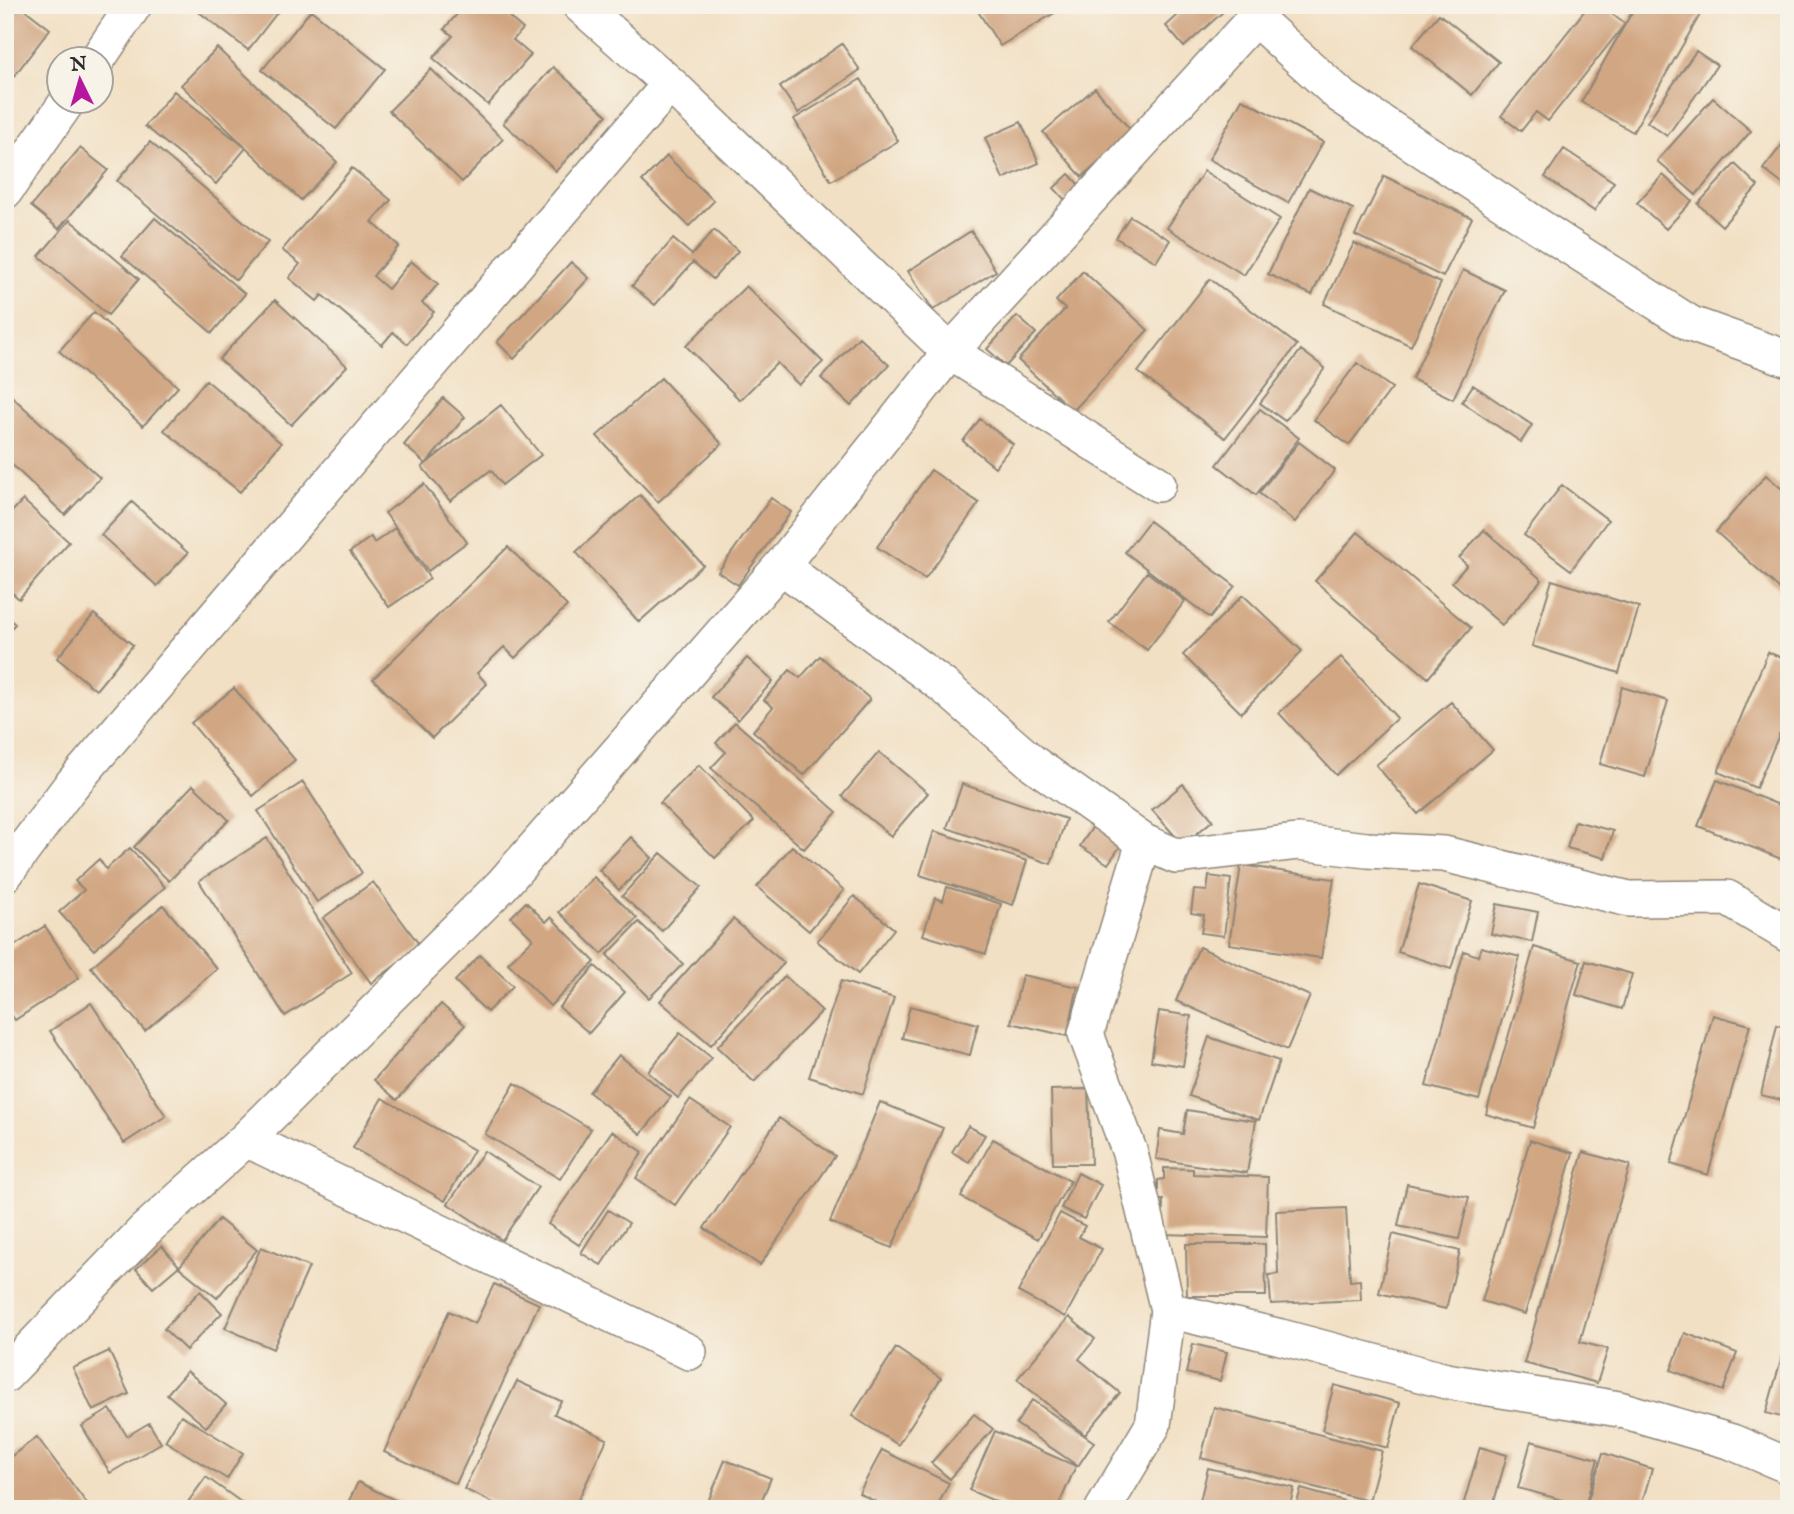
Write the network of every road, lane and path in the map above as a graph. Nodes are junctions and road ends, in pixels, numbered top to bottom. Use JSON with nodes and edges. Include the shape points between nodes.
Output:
{"nodes":[{"id":1,"x":134,"y":5,"type":"edge"},
{"id":2,"x":580,"y":5,"type":"edge"},
{"id":3,"x":1253,"y":11,"type":"edge"},
{"id":4,"x":106,"y":46,"type":"edge"},
{"id":5,"x":670,"y":83,"type":"junction"},
{"id":6,"x":57,"y":116,"type":"edge"},
{"id":7,"x":5,"y":191,"type":"edge"},
{"id":8,"x":950,"y":352,"type":"junction"},
{"id":9,"x":1789,"y":359,"type":"edge"},
{"id":10,"x":1158,"y":484,"type":"dead end"},
{"id":11,"x":781,"y":566,"type":"junction"},
{"id":12,"x":1144,"y":842,"type":"junction"},
{"id":13,"x":5,"y":874,"type":"edge"},
{"id":14,"x":1789,"y":935,"type":"edge"},
{"id":15,"x":246,"y":1139,"type":"junction"},
{"id":16,"x":1168,"y":1310,"type":"junction"},
{"id":17,"x":689,"y":1352,"type":"dead end"},
{"id":18,"x":5,"y":1375,"type":"edge"},
{"id":19,"x":1789,"y":1466,"type":"edge"},
{"id":20,"x":1103,"y":1509,"type":"edge"}],
"edges":[{"from":1,"to":4,"type":"street"},
{"from":2,"to":5,"type":"street"},
{"from":3,"to":8,"type":"street"},
{"from":3,"to":9,"type":"street","via":[[1341,96],[1564,243],[1691,324]]},
{"from":5,"to":8,"type":"street"},
{"from":5,"to":13,"type":"street","via":[[69,788]]},
{"from":6,"to":7,"type":"street"},
{"from":8,"to":10,"type":"street"},
{"from":8,"to":11,"type":"street"},
{"from":11,"to":12,"type":"street","via":[[945,687],[1034,764]]},
{"from":11,"to":15,"type":"street","via":[[502,885]]},
{"from":12,"to":14,"type":"street","via":[[1176,856],[1298,842],[1444,854],[1629,899],[1727,898]]},
{"from":12,"to":16,"type":"street","via":[[1086,1034],[1130,1153]]},
{"from":15,"to":17,"type":"street"},
{"from":15,"to":18,"type":"street","via":[[144,1231]]},
{"from":16,"to":19,"type":"street","via":[[1446,1381],[1619,1409],[1732,1442]]},
{"from":16,"to":20,"type":"street","via":[[1153,1425]]}]}
